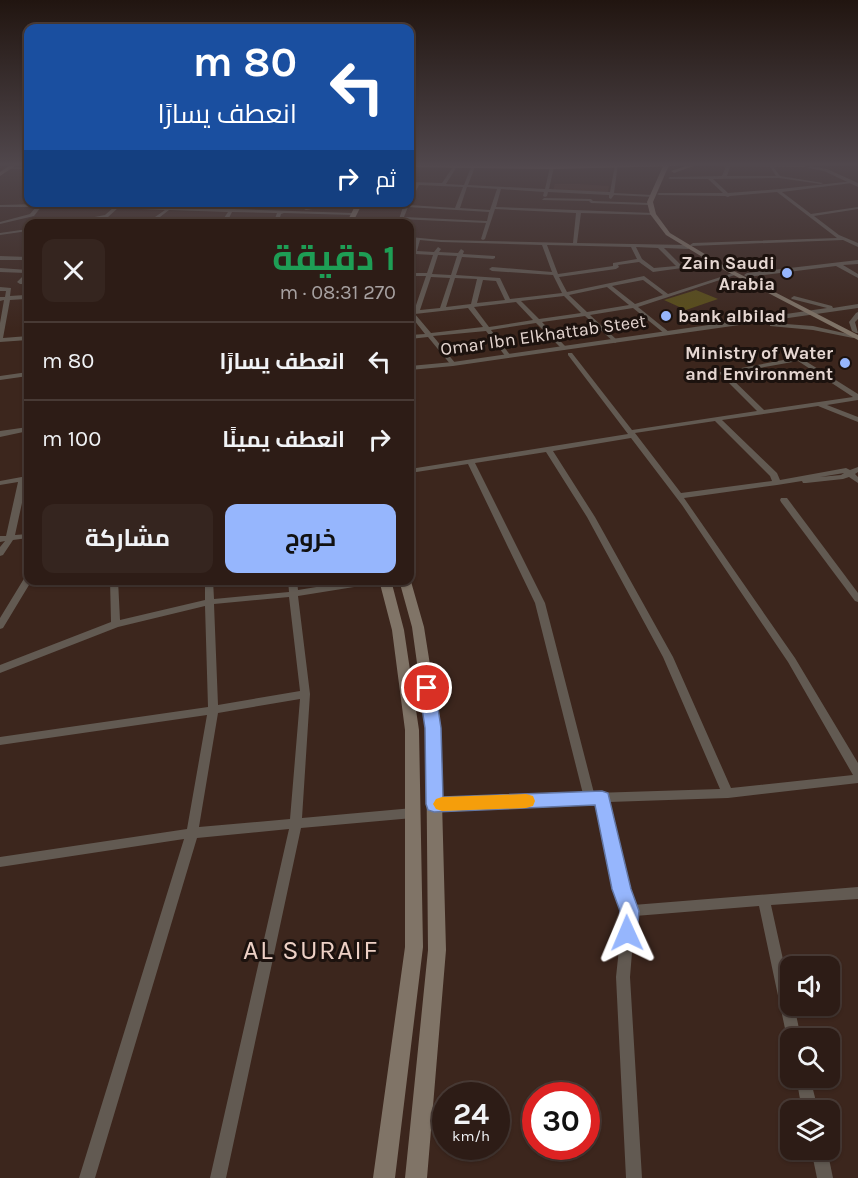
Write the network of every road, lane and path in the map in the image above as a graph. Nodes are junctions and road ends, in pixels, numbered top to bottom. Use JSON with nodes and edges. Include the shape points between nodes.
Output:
{"nodes":[{"id":1,"x":16,"y":219,"type":"edge"},
{"id":2,"x":422,"y":219,"type":"edge"},
{"id":3,"x":489,"y":219,"type":"edge"},
{"id":4,"x":578,"y":219,"type":"edge"},
{"id":5,"x":657,"y":219,"type":"edge"},
{"id":6,"x":663,"y":219,"type":"edge"},
{"id":7,"x":817,"y":219,"type":"edge"},
{"id":8,"x":488,"y":222,"type":"junction"},
{"id":9,"x":0,"y":223,"type":"edge"},
{"id":10,"x":24,"y":231,"type":"edge"},
{"id":11,"x":0,"y":234,"type":"edge"},
{"id":12,"x":414,"y":236,"type":"edge"},
{"id":13,"x":414,"y":237,"type":"edge"},
{"id":14,"x":419,"y":238,"type":"junction"},
{"id":15,"x":483,"y":239,"type":"junction"},
{"id":16,"x":842,"y":239,"type":"junction"},
{"id":17,"x":441,"y":241,"type":"junction"},
{"id":18,"x":464,"y":242,"type":"junction"},
{"id":19,"x":576,"y":242,"type":"junction"},
{"id":20,"x":493,"y":243,"type":"junction"},
{"id":21,"x":544,"y":244,"type":"junction"},
{"id":22,"x":632,"y":245,"type":"junction"},
{"id":23,"x":858,"y":245,"type":"edge"},
{"id":24,"x":688,"y":246,"type":"junction"},
{"id":25,"x":660,"y":247,"type":"junction"},
{"id":26,"x":414,"y":248,"type":"edge"},
{"id":27,"x":414,"y":252,"type":"edge"},
{"id":28,"x":436,"y":253,"type":"junction"},
{"id":29,"x":460,"y":255,"type":"junction"},
{"id":30,"x":493,"y":257,"type":"junction"},
{"id":31,"x":0,"y":258,"type":"edge"},
{"id":32,"x":24,"y":259,"type":"edge"},
{"id":33,"x":640,"y":260,"type":"junction"},
{"id":34,"x":858,"y":262,"type":"edge"},
{"id":35,"x":838,"y":265,"type":"junction"},
{"id":36,"x":492,"y":269,"type":"junction"},
{"id":37,"x":0,"y":270,"type":"edge"},
{"id":38,"x":603,"y":270,"type":"junction"},
{"id":39,"x":653,"y":270,"type":"junction"},
{"id":40,"x":24,"y":272,"type":"edge"},
{"id":41,"x":414,"y":273,"type":"edge"},
{"id":42,"x":612,"y":274,"type":"dead end"},
{"id":43,"x":735,"y":274,"type":"junction"},
{"id":44,"x":429,"y":275,"type":"junction"},
{"id":45,"x":555,"y":275,"type":"junction"},
{"id":46,"x":747,"y":275,"type":"junction"},
{"id":47,"x":453,"y":276,"type":"junction"},
{"id":48,"x":858,"y":276,"type":"edge"},
{"id":49,"x":620,"y":278,"type":"dead end"},
{"id":50,"x":644,"y":278,"type":"junction"},
{"id":51,"x":480,"y":279,"type":"junction"},
{"id":52,"x":491,"y":279,"type":"junction"},
{"id":53,"x":628,"y":282,"type":"junction"},
{"id":54,"x":609,"y":286,"type":"junction"},
{"id":55,"x":0,"y":289,"type":"edge"},
{"id":56,"x":565,"y":294,"type":"junction"},
{"id":57,"x":668,"y":296,"type":"junction"},
{"id":58,"x":24,"y":297,"type":"edge"},
{"id":59,"x":3,"y":298,"type":"edge"},
{"id":60,"x":790,"y":299,"type":"junction"},
{"id":61,"x":517,"y":300,"type":"junction"},
{"id":62,"x":508,"y":301,"type":"junction"},
{"id":63,"x":472,"y":306,"type":"junction"},
{"id":64,"x":634,"y":306,"type":"junction"},
{"id":65,"x":858,"y":306,"type":"edge"},
{"id":66,"x":848,"y":307,"type":"junction"},
{"id":67,"x":414,"y":309,"type":"edge"},
{"id":68,"x":442,"y":309,"type":"junction"},
{"id":69,"x":414,"y":313,"type":"edge"},
{"id":70,"x":810,"y":313,"type":"junction"},
{"id":71,"x":858,"y":313,"type":"edge"},
{"id":72,"x":586,"y":314,"type":"junction"},
{"id":73,"x":414,"y":315,"type":"edge"},
{"id":74,"x":819,"y":315,"type":"junction"},
{"id":75,"x":779,"y":317,"type":"junction"},
{"id":76,"x":829,"y":317,"type":"junction"},
{"id":77,"x":538,"y":321,"type":"junction"},
{"id":78,"x":772,"y":325,"type":"junction"},
{"id":79,"x":486,"y":328,"type":"junction"},
{"id":80,"x":667,"y":333,"type":"junction"},
{"id":81,"x":856,"y":334,"type":"edge"},
{"id":82,"x":430,"y":335,"type":"junction"},
{"id":83,"x":414,"y":337,"type":"edge"},
{"id":84,"x":24,"y":338,"type":"edge"},
{"id":85,"x":615,"y":341,"type":"junction"},
{"id":86,"x":567,"y":351,"type":"junction"},
{"id":87,"x":508,"y":356,"type":"junction"},
{"id":88,"x":453,"y":364,"type":"junction"},
{"id":89,"x":414,"y":368,"type":"edge"},
{"id":90,"x":414,"y":373,"type":"edge"},
{"id":91,"x":24,"y":375,"type":"edge"},
{"id":92,"x":0,"y":378,"type":"edge"},
{"id":93,"x":858,"y":397,"type":"edge"},
{"id":94,"x":819,"y":404,"type":"junction"},
{"id":95,"x":762,"y":412,"type":"junction"},
{"id":96,"x":718,"y":420,"type":"junction"},
{"id":97,"x":858,"y":420,"type":"edge"},
{"id":98,"x":24,"y":424,"type":"edge"},
{"id":99,"x":0,"y":427,"type":"edge"},
{"id":100,"x":24,"y":430,"type":"edge"},
{"id":101,"x":0,"y":434,"type":"edge"},
{"id":102,"x":631,"y":434,"type":"junction"},
{"id":103,"x":548,"y":449,"type":"junction"},
{"id":104,"x":471,"y":462,"type":"junction"},
{"id":105,"x":414,"y":470,"type":"edge"},
{"id":106,"x":855,"y":471,"type":"edge"},
{"id":107,"x":24,"y":478,"type":"edge"},
{"id":108,"x":858,"y":481,"type":"edge"},
{"id":109,"x":0,"y":483,"type":"edge"},
{"id":110,"x":777,"y":483,"type":"junction"},
{"id":111,"x":24,"y":484,"type":"edge"},
{"id":112,"x":678,"y":496,"type":"junction"},
{"id":113,"x":784,"y":500,"type":"dead end"},
{"id":114,"x":24,"y":536,"type":"edge"},
{"id":115,"x":4,"y":539,"type":"edge"},
{"id":116,"x":0,"y":553,"type":"edge"},
{"id":117,"x":24,"y":585,"type":"edge"},
{"id":118,"x":114,"y":585,"type":"edge"},
{"id":119,"x":209,"y":585,"type":"edge"},
{"id":120,"x":293,"y":585,"type":"edge"},
{"id":121,"x":349,"y":585,"type":"edge"},
{"id":122,"x":386,"y":585,"type":"edge"},
{"id":123,"x":406,"y":585,"type":"edge"},
{"id":124,"x":294,"y":594,"type":"junction"},
{"id":125,"x":858,"y":599,"type":"edge"},
{"id":126,"x":209,"y":602,"type":"junction"},
{"id":127,"x":116,"y":624,"type":"junction"},
{"id":128,"x":0,"y":626,"type":"edge"},
{"id":129,"x":0,"y":669,"type":"edge"},
{"id":130,"x":305,"y":694,"type":"junction"},
{"id":131,"x":213,"y":711,"type":"junction"},
{"id":132,"x":0,"y":741,"type":"edge"},
{"id":133,"x":858,"y":773,"type":"edge"},
{"id":134,"x":858,"y":779,"type":"edge"},
{"id":135,"x":728,"y":793,"type":"junction"},
{"id":136,"x":596,"y":798,"type":"junction"},
{"id":137,"x":434,"y":804,"type":"junction"},
{"id":138,"x":413,"y":813,"type":"junction"},
{"id":139,"x":296,"y":824,"type":"junction"},
{"id":140,"x":192,"y":833,"type":"junction"},
{"id":141,"x":0,"y":862,"type":"edge"},
{"id":142,"x":858,"y":893,"type":"edge"},
{"id":143,"x":764,"y":901,"type":"junction"},
{"id":144,"x":629,"y":911,"type":"junction"},
{"id":145,"x":792,"y":1028,"type":"edge"},
{"id":146,"x":821,"y":1160,"type":"edge"},
{"id":147,"x":87,"y":1178,"type":"edge"},
{"id":148,"x":218,"y":1178,"type":"edge"},
{"id":149,"x":384,"y":1178,"type":"edge"},
{"id":150,"x":416,"y":1178,"type":"edge"},
{"id":151,"x":634,"y":1178,"type":"edge"},
{"id":152,"x":825,"y":1178,"type":"edge"}],
"edges":[{"from":1,"to":9,"type":"street"},
{"from":2,"to":8,"type":"street"},
{"from":3,"to":8,"type":"street"},
{"from":4,"to":19,"type":"street"},
{"from":5,"to":24,"type":"main road","via":[[668,234]]},
{"from":6,"to":24,"type":"main road"},
{"from":7,"to":16,"type":"street"},
{"from":8,"to":15,"type":"street"},
{"from":10,"to":11,"type":"street"},
{"from":12,"to":15,"type":"street"},
{"from":13,"to":14,"type":"street"},
{"from":14,"to":17,"type":"street"},
{"from":14,"to":26,"type":"street"},
{"from":15,"to":19,"type":"street"},
{"from":16,"to":23,"type":"street"},
{"from":16,"to":24,"type":"street"},
{"from":17,"to":18,"type":"street"},
{"from":17,"to":28,"type":"street"},
{"from":18,"to":20,"type":"street"},
{"from":18,"to":29,"type":"street"},
{"from":19,"to":24,"type":"street"},
{"from":20,"to":21,"type":"street"},
{"from":20,"to":30,"type":"street"},
{"from":21,"to":22,"type":"street"},
{"from":21,"to":45,"type":"street"},
{"from":22,"to":25,"type":"street"},
{"from":22,"to":33,"type":"street"},
{"from":24,"to":25,"type":"street"},
{"from":24,"to":43,"type":"main road"},
{"from":24,"to":46,"type":"main road"},
{"from":25,"to":39,"type":"street","via":[[680,267]]},
{"from":27,"to":28,"type":"street"},
{"from":28,"to":29,"type":"street"},
{"from":28,"to":44,"type":"street"},
{"from":29,"to":30,"type":"street"},
{"from":29,"to":47,"type":"street"},
{"from":30,"to":36,"type":"street"},
{"from":31,"to":32,"type":"street"},
{"from":33,"to":38,"type":"street"},
{"from":33,"to":39,"type":"street"},
{"from":34,"to":35,"type":"street"},
{"from":35,"to":46,"type":"street"},
{"from":35,"to":48,"type":"street"},
{"from":36,"to":45,"type":"street"},
{"from":36,"to":52,"type":"street"},
{"from":37,"to":40,"type":"street"},
{"from":38,"to":42,"type":"street"},
{"from":38,"to":45,"type":"street"},
{"from":39,"to":50,"type":"street","via":[[644,271]]},
{"from":41,"to":44,"type":"street"},
{"from":43,"to":57,"type":"street"},
{"from":43,"to":60,"type":"main road"},
{"from":44,"to":47,"type":"street"},
{"from":44,"to":67,"type":"street"},
{"from":45,"to":56,"type":"street"},
{"from":46,"to":60,"type":"main road"},
{"from":47,"to":51,"type":"street"},
{"from":47,"to":68,"type":"street"},
{"from":49,"to":53,"type":"street"},
{"from":50,"to":53,"type":"street"},
{"from":50,"to":57,"type":"street"},
{"from":51,"to":52,"type":"street"},
{"from":51,"to":63,"type":"street"},
{"from":52,"to":62,"type":"street","via":[[498,279]]},
{"from":53,"to":54,"type":"street"},
{"from":54,"to":56,"type":"street"},
{"from":54,"to":64,"type":"street"},
{"from":55,"to":59,"type":"street","via":[[9,289]]},
{"from":56,"to":61,"type":"street"},
{"from":56,"to":72,"type":"street"},
{"from":57,"to":64,"type":"street"},
{"from":58,"to":59,"type":"street"},
{"from":59,"to":84,"type":"street","via":[[0,339]]},
{"from":60,"to":66,"type":"street"},
{"from":60,"to":70,"type":"main road"},
{"from":60,"to":74,"type":"main road"},
{"from":60,"to":75,"type":"street","via":[[789,312]]},
{"from":61,"to":62,"type":"street"},
{"from":61,"to":77,"type":"street"},
{"from":62,"to":63,"type":"street"},
{"from":63,"to":68,"type":"street"},
{"from":63,"to":79,"type":"street"},
{"from":64,"to":72,"type":"street"},
{"from":64,"to":80,"type":"street"},
{"from":65,"to":66,"type":"street","name":"Omar Ibn Elkhattab Steet"},
{"from":66,"to":74,"type":"street","name":"Omar Ibn Elkhattab Steet"},
{"from":68,"to":69,"type":"street"},
{"from":70,"to":74,"type":"street","name":"Omar Ibn Elkhattab Steet"},
{"from":70,"to":75,"type":"street","name":"Omar Ibn Elkhattab Steet"},
{"from":71,"to":76,"type":"street"},
{"from":71,"to":81,"type":"street","via":[[852,322]]},
{"from":72,"to":77,"type":"street"},
{"from":72,"to":85,"type":"street"},
{"from":73,"to":82,"type":"street"},
{"from":74,"to":76,"type":"street"},
{"from":74,"to":78,"type":"street"},
{"from":74,"to":81,"type":"main road"},
{"from":75,"to":80,"type":"street","name":"Omar Ibn Elkhattab Steet"},
{"from":76,"to":81,"type":"main road"},
{"from":77,"to":79,"type":"street"},
{"from":77,"to":86,"type":"street"},
{"from":78,"to":81,"type":"street"},
{"from":78,"to":86,"type":"street"},
{"from":79,"to":82,"type":"street"},
{"from":79,"to":87,"type":"street"},
{"from":80,"to":85,"type":"street","name":"Omar Ibn Elkhattab Steet"},
{"from":82,"to":83,"type":"street"},
{"from":82,"to":88,"type":"street"},
{"from":85,"to":86,"type":"street","name":"Omar Ibn Elkhattab Steet"},
{"from":86,"to":87,"type":"street","name":"Omar Ibn Elkhattab Steet"},
{"from":86,"to":90,"type":"street"},
{"from":86,"to":102,"type":"street"},
{"from":87,"to":88,"type":"street","name":"Omar Ibn Elkhattab Steet"},
{"from":88,"to":89,"type":"street","name":"Omar Ibn Elkhattab Steet"},
{"from":91,"to":92,"type":"street"},
{"from":93,"to":94,"type":"street"},
{"from":93,"to":95,"type":"street","via":[[799,359],[722,373]]},
{"from":94,"to":95,"type":"street"},
{"from":94,"to":97,"type":"street"},
{"from":95,"to":96,"type":"street"},
{"from":96,"to":102,"type":"street"},
{"from":96,"to":110,"type":"street","via":[[774,475]]},
{"from":98,"to":99,"type":"street"},
{"from":100,"to":101,"type":"street"},
{"from":102,"to":103,"type":"street"},
{"from":102,"to":112,"type":"street"},
{"from":103,"to":104,"type":"street"},
{"from":103,"to":135,"type":"street","via":[[591,517],[668,657]]},
{"from":104,"to":105,"type":"street"},
{"from":104,"to":136,"type":"street","via":[[540,603]]},
{"from":106,"to":108,"type":"street"},
{"from":106,"to":110,"type":"street","via":[[843,477]]},
{"from":107,"to":109,"type":"street"},
{"from":110,"to":112,"type":"street"},
{"from":111,"to":115,"type":"street"},
{"from":112,"to":133,"type":"street","via":[[792,660]]},
{"from":113,"to":125,"type":"street"},
{"from":114,"to":115,"type":"street"},
{"from":115,"to":116,"type":"street","via":[[9,542]]},
{"from":117,"to":128,"type":"street"},
{"from":118,"to":127,"type":"street"},
{"from":119,"to":126,"type":"street"},
{"from":120,"to":124,"type":"street"},
{"from":121,"to":124,"type":"street"},
{"from":122,"to":138,"type":"main road","via":[[398,630],[412,730]]},
{"from":123,"to":137,"type":"main road","via":[[418,627],[433,728]]},
{"from":124,"to":126,"type":"street"},
{"from":124,"to":130,"type":"street"},
{"from":126,"to":127,"type":"street"},
{"from":126,"to":131,"type":"street"},
{"from":127,"to":129,"type":"street"},
{"from":130,"to":131,"type":"street"},
{"from":130,"to":139,"type":"street"},
{"from":131,"to":132,"type":"street"},
{"from":131,"to":140,"type":"street"},
{"from":134,"to":135,"type":"street"},
{"from":135,"to":136,"type":"street"},
{"from":136,"to":137,"type":"street"},
{"from":136,"to":144,"type":"street"},
{"from":137,"to":150,"type":"main road","via":[[437,950]]},
{"from":138,"to":139,"type":"street"},
{"from":138,"to":149,"type":"main road","via":[[414,947]]},
{"from":139,"to":140,"type":"street"},
{"from":139,"to":148,"type":"street"},
{"from":140,"to":141,"type":"street"},
{"from":140,"to":147,"type":"street"},
{"from":142,"to":143,"type":"street"},
{"from":143,"to":144,"type":"street"},
{"from":143,"to":145,"type":"street"},
{"from":144,"to":151,"type":"street","via":[[623,976]]},
{"from":146,"to":152,"type":"street"}]}
